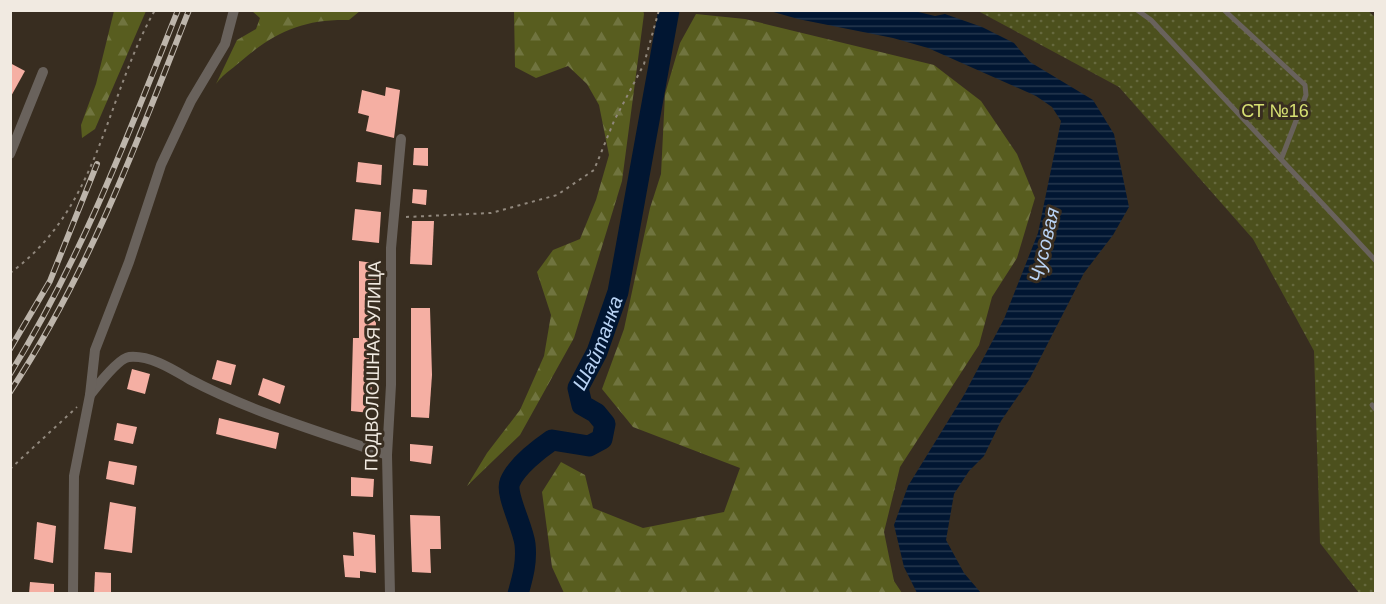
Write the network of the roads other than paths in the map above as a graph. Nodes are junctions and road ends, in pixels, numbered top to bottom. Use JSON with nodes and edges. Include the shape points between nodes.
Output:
{"nodes":[{"id":1,"x":234,"y":10,"type":"edge"},
{"id":2,"x":1137,"y":10,"type":"edge"},
{"id":3,"x":1224,"y":10,"type":"edge"},
{"id":4,"x":43,"y":72,"type":"dead end"},
{"id":5,"x":401,"y":140,"type":"dead end"},
{"id":6,"x":10,"y":154,"type":"edge"},
{"id":7,"x":1282,"y":157,"type":"junction"},
{"id":8,"x":1376,"y":261,"type":"edge"},
{"id":9,"x":90,"y":394,"type":"junction"},
{"id":10,"x":387,"y":455,"type":"junction"},
{"id":11,"x":73,"y":594,"type":"edge"},
{"id":12,"x":390,"y":594,"type":"edge"}],
"edges":[{"from":1,"to":9,"type":"street","via":[[225,44],[191,101],[161,165],[95,350]]},
{"from":2,"to":7,"type":"lane"},
{"from":3,"to":7,"type":"lane","via":[[1305,85],[1306,95]]},
{"from":4,"to":6,"type":"street"},
{"from":5,"to":10,"type":"street","name":"ПОДВОЛОШНАЯ УЛИЦА","via":[[394,218]]},
{"from":7,"to":8,"type":"lane"},
{"from":9,"to":10,"type":"street","via":[[118,364],[132,357],[161,363],[271,415]]},
{"from":9,"to":11,"type":"street","via":[[74,476]]},
{"from":10,"to":12,"type":"street","name":"ПОДВОЛОШНАЯ УЛИЦА"}]}
